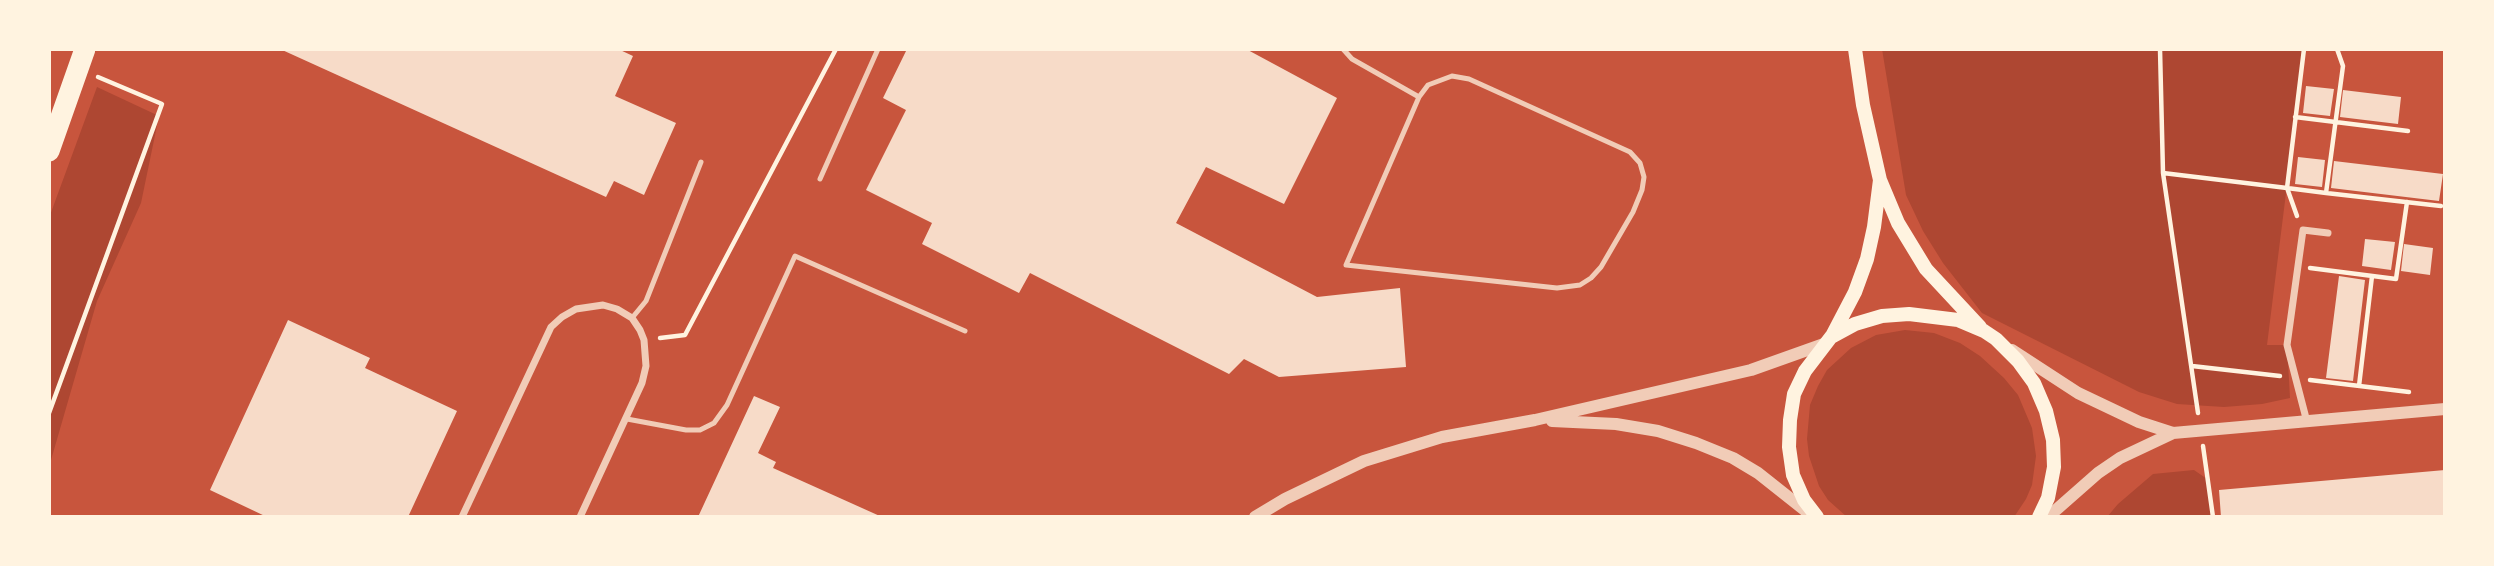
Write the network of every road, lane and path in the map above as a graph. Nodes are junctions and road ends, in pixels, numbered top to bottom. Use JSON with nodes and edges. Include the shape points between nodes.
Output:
{"nodes":[{"id":1,"x":85,"y":49,"type":"edge"},
{"id":2,"x":836,"y":49,"type":"edge"},
{"id":3,"x":878,"y":49,"type":"edge"},
{"id":4,"x":1343,"y":49,"type":"edge"},
{"id":5,"x":1855,"y":49,"type":"edge"},
{"id":6,"x":2161,"y":49,"type":"edge"},
{"id":7,"x":2304,"y":49,"type":"edge"},
{"id":8,"x":2337,"y":49,"type":"edge"},
{"id":9,"x":97,"y":76,"type":"dead end"},
{"id":10,"x":1419,"y":97,"type":"junction"},
{"id":11,"x":2295,"y":117,"type":"junction"},
{"id":12,"x":2336,"y":122,"type":"junction"},
{"id":13,"x":2408,"y":131,"type":"dead end"},
{"id":14,"x":49,"y":151,"type":"edge"},
{"id":15,"x":701,"y":162,"type":"dead end"},
{"id":16,"x":2163,"y":173,"type":"junction"},
{"id":17,"x":820,"y":179,"type":"dead end"},
{"id":18,"x":1880,"y":180,"type":"junction"},
{"id":19,"x":2287,"y":188,"type":"junction"},
{"id":20,"x":2326,"y":193,"type":"junction"},
{"id":21,"x":2407,"y":202,"type":"junction"},
{"id":22,"x":2441,"y":206,"type":"dead end"},
{"id":23,"x":2302,"y":230,"type":"junction"},
{"id":24,"x":2328,"y":233,"type":"dead end"},
{"id":25,"x":2298,"y":267,"type":"junction"},
{"id":26,"x":2372,"y":276,"type":"junction"},
{"id":27,"x":632,"y":318,"type":"junction"},
{"id":28,"x":965,"y":331,"type":"dead end"},
{"id":29,"x":1990,"y":335,"type":"junction"},
{"id":30,"x":644,"y":340,"type":"junction"},
{"id":31,"x":1827,"y":341,"type":"junction"},
{"id":32,"x":2192,"y":366,"type":"junction"},
{"id":33,"x":2295,"y":379,"type":"junction"},
{"id":34,"x":2359,"y":386,"type":"junction"},
{"id":35,"x":2441,"y":410,"type":"edge"},
{"id":36,"x":49,"y":413,"type":"edge"},
{"id":37,"x":2199,"y":416,"type":"dead end"},
{"id":38,"x":626,"y":419,"type":"junction"},
{"id":39,"x":1535,"y":420,"type":"junction"},
{"id":40,"x":2307,"y":422,"type":"junction"},
{"id":41,"x":2177,"y":433,"type":"junction"},
{"id":42,"x":2202,"y":442,"type":"dead end"},
{"id":43,"x":462,"y":517,"type":"edge"},
{"id":44,"x":580,"y":517,"type":"edge"},
{"id":45,"x":1255,"y":517,"type":"edge"},
{"id":46,"x":1815,"y":517,"type":"edge"},
{"id":47,"x":2039,"y":517,"type":"edge"},
{"id":48,"x":2048,"y":517,"type":"edge"},
{"id":49,"x":2213,"y":517,"type":"edge"}],
"edges":[{"from":1,"to":14,"type":"highway"},
{"from":2,"to":30,"type":"path","via":[[685,335]]},
{"from":3,"to":17,"type":"lane"},
{"from":4,"to":10,"type":"lane","via":[[1352,59]]},
{"from":5,"to":18,"type":"main road"},
{"from":6,"to":16,"type":"path"},
{"from":7,"to":11,"type":"path"},
{"from":8,"to":12,"type":"path","via":[[2343,66]]},
{"from":9,"to":36,"type":"path","via":[[162,104]]},
{"from":10,"to":10,"type":"lane","via":[[1439,79],[1469,79],[1630,152],[1640,163],[1642,190],[1591,278],[1580,285],[1557,288],[1346,265]]},
{"from":11,"to":12,"type":"path"},
{"from":11,"to":19,"type":"path"},
{"from":12,"to":13,"type":"path"},
{"from":12,"to":20,"type":"path"},
{"from":15,"to":27,"type":"lane","via":[[646,302]]},
{"from":16,"to":19,"type":"path"},
{"from":16,"to":32,"type":"path"},
{"from":18,"to":29,"type":"main road","via":[[1898,223],[1926,269]]},
{"from":18,"to":31,"type":"main road","via":[[1867,259],[1855,292]]},
{"from":19,"to":20,"type":"path"},
{"from":19,"to":23,"type":"path"},
{"from":20,"to":21,"type":"path"},
{"from":21,"to":22,"type":"path"},
{"from":21,"to":26,"type":"path","via":[[2396,279]]},
{"from":23,"to":24,"type":"street"},
{"from":23,"to":25,"type":"street"},
{"from":25,"to":26,"type":"path"},
{"from":25,"to":33,"type":"street","via":[[2287,345]]},
{"from":26,"to":34,"type":"path"},
{"from":27,"to":30,"type":"street"},
{"from":27,"to":43,"type":"street","via":[[603,305],[589,306],[576,309],[551,327]]},
{"from":28,"to":38,"type":"lane","via":[[795,256],[727,405],[714,423],[686,430]]},
{"from":29,"to":31,"type":"main road","via":[[1958,320],[1909,314],[1855,324]]},
{"from":29,"to":41,"type":"street","via":[[2078,393],[2139,422]]},
{"from":29,"to":47,"type":"main road","via":[[2018,361],[2046,411],[2054,467]]},
{"from":30,"to":38,"type":"street","via":[[646,366]]},
{"from":31,"to":39,"type":"street","via":[[1751,370]]},
{"from":31,"to":46,"type":"main road","via":[[1794,394],[1790,420],[1793,475]]},
{"from":32,"to":33,"type":"path"},
{"from":32,"to":37,"type":"path"},
{"from":33,"to":34,"type":"path"},
{"from":33,"to":40,"type":"street"},
{"from":34,"to":35,"type":"path","via":[[2423,394]]},
{"from":35,"to":40,"type":"street"},
{"from":38,"to":44,"type":"street"},
{"from":39,"to":45,"type":"street","via":[[1442,437],[1364,461]]},
{"from":39,"to":46,"type":"street","via":[[1616,424],[1696,443],[1758,473]]},
{"from":40,"to":41,"type":"street"},
{"from":41,"to":48,"type":"street","via":[[2120,457]]},
{"from":42,"to":49,"type":"path"}]}
